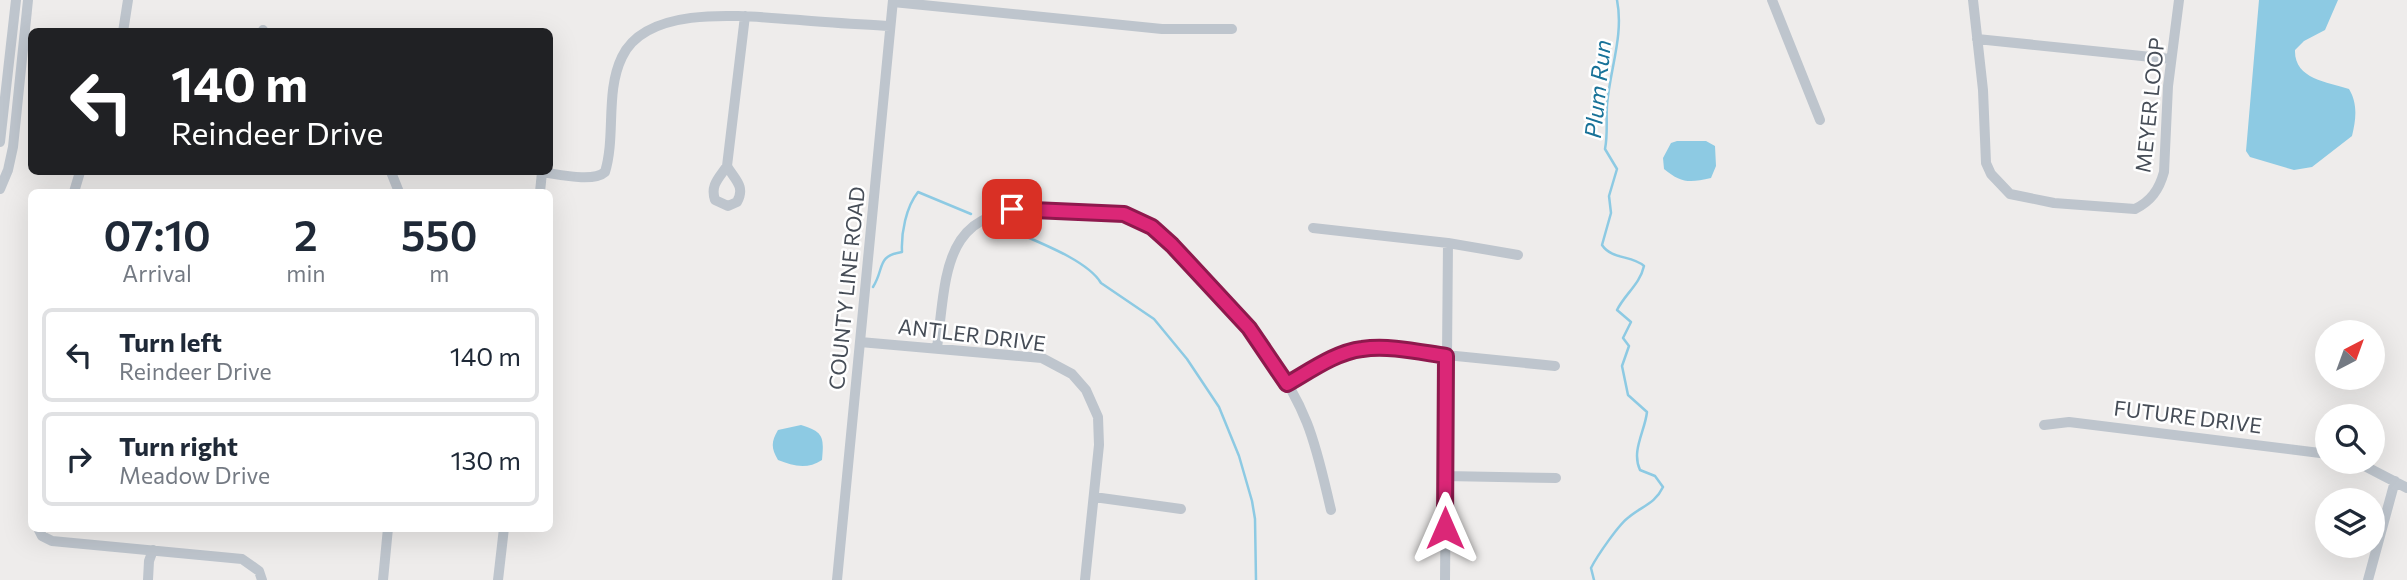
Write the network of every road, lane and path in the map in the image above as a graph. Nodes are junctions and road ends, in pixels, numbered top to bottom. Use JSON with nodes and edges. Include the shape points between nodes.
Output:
{"nodes":[{"id":1,"x":16,"y":0,"type":"edge"},
{"id":2,"x":28,"y":0,"type":"edge"},
{"id":3,"x":128,"y":0,"type":"edge"},
{"id":4,"x":1772,"y":0,"type":"edge"},
{"id":5,"x":1973,"y":0,"type":"edge"},
{"id":6,"x":2179,"y":0,"type":"edge"},
{"id":7,"x":893,"y":1,"type":"edge"},
{"id":8,"x":745,"y":16,"type":"junction"},
{"id":9,"x":890,"y":26,"type":"junction"},
{"id":10,"x":124,"y":28,"type":"edge"},
{"id":11,"x":1232,"y":29,"type":"dead end"},
{"id":12,"x":1977,"y":39,"type":"junction"},
{"id":13,"x":2171,"y":59,"type":"junction"},
{"id":14,"x":1820,"y":120,"type":"dead end"},
{"id":15,"x":0,"y":142,"type":"edge"},
{"id":16,"x":727,"y":166,"type":"dead end"},
{"id":17,"x":553,"y":173,"type":"edge"},
{"id":18,"x":0,"y":189,"type":"edge"},
{"id":19,"x":1313,"y":228,"type":"dead end"},
{"id":20,"x":1448,"y":243,"type":"junction"},
{"id":21,"x":1518,"y":255,"type":"dead end"},
{"id":22,"x":860,"y":342,"type":"junction"},
{"id":23,"x":937,"y":348,"type":"junction"},
{"id":24,"x":1446,"y":356,"type":"junction"},
{"id":25,"x":1555,"y":366,"type":"dead end"},
{"id":26,"x":1287,"y":384,"type":"junction"},
{"id":27,"x":2044,"y":425,"type":"dead end"},
{"id":28,"x":2315,"y":452,"type":"edge"},
{"id":29,"x":2381,"y":474,"type":"edge"},
{"id":30,"x":1445,"y":476,"type":"junction"},
{"id":31,"x":1556,"y":478,"type":"dead end"},
{"id":32,"x":2395,"y":481,"type":"junction"},
{"id":33,"x":2407,"y":488,"type":"edge"},
{"id":34,"x":1094,"y":497,"type":"junction"},
{"id":35,"x":1181,"y":509,"type":"dead end"},
{"id":36,"x":1331,"y":510,"type":"dead end"},
{"id":37,"x":40,"y":532,"type":"edge"},
{"id":38,"x":388,"y":532,"type":"edge"},
{"id":39,"x":504,"y":532,"type":"edge"},
{"id":40,"x":153,"y":550,"type":"junction"},
{"id":41,"x":148,"y":580,"type":"edge"},
{"id":42,"x":262,"y":580,"type":"edge"},
{"id":43,"x":383,"y":580,"type":"edge"},
{"id":44,"x":498,"y":580,"type":"edge"},
{"id":45,"x":836,"y":580,"type":"edge"},
{"id":46,"x":1085,"y":580,"type":"edge"},
{"id":47,"x":1445,"y":580,"type":"edge"},
{"id":48,"x":2368,"y":580,"type":"edge"}],
"edges":[{"from":1,"to":15,"type":"street"},
{"from":2,"to":18,"type":"street","via":[[13,148]]},
{"from":3,"to":10,"type":"street"},
{"from":4,"to":14,"type":"street"},
{"from":5,"to":12,"type":"street","name":"MEYER LOOP"},
{"from":6,"to":13,"type":"street","name":"MEYER LOOP"},
{"from":7,"to":9,"type":"street","name":"COUNTY LINE ROAD"},
{"from":7,"to":11,"type":"street","via":[[1162,29]]},
{"from":8,"to":9,"type":"street"},
{"from":8,"to":16,"type":"street"},
{"from":8,"to":17,"type":"street","via":[[677,22],[639,36],[626,49],[618,68],[604,172],[591,178]]},
{"from":9,"to":22,"type":"street","name":"COUNTY LINE ROAD"},
{"from":12,"to":13,"type":"street"},
{"from":12,"to":13,"type":"street","name":"MEYER LOOP","via":[[1986,163],[1991,174],[2010,194],[2054,203],[2135,209],[2154,195],[2164,172]]},
{"from":19,"to":20,"type":"street"},
{"from":20,"to":21,"type":"street"},
{"from":20,"to":24,"type":"street"},
{"from":22,"to":23,"type":"street","name":"ANTLER DRIVE"},
{"from":22,"to":45,"type":"street","name":"COUNTY LINE ROAD"},
{"from":23,"to":26,"type":"street","via":[[948,263],[967,233],[985,218],[1025,209],[1124,214],[1152,227],[1172,245],[1249,328]]},
{"from":23,"to":34,"type":"street","name":"ANTLER DRIVE","via":[[1042,358],[1072,374],[1086,390],[1098,417]]},
{"from":24,"to":25,"type":"street"},
{"from":24,"to":26,"type":"street","via":[[1362,349],[1337,356]]},
{"from":24,"to":30,"type":"street"},
{"from":26,"to":36,"type":"street","via":[[1306,421]]},
{"from":27,"to":28,"type":"street","name":"FUTURE DRIVE","via":[[2068,422]]},
{"from":29,"to":32,"type":"street"},
{"from":30,"to":31,"type":"street"},
{"from":30,"to":47,"type":"street"},
{"from":32,"to":33,"type":"street"},
{"from":32,"to":48,"type":"street"},
{"from":34,"to":35,"type":"street"},
{"from":34,"to":46,"type":"street","name":"ANTLER DRIVE"},
{"from":37,"to":40,"type":"street","via":[[52,541]]},
{"from":38,"to":43,"type":"street"},
{"from":39,"to":44,"type":"street"},
{"from":40,"to":41,"type":"street"},
{"from":40,"to":42,"type":"street","via":[[242,559],[254,566]]}]}
